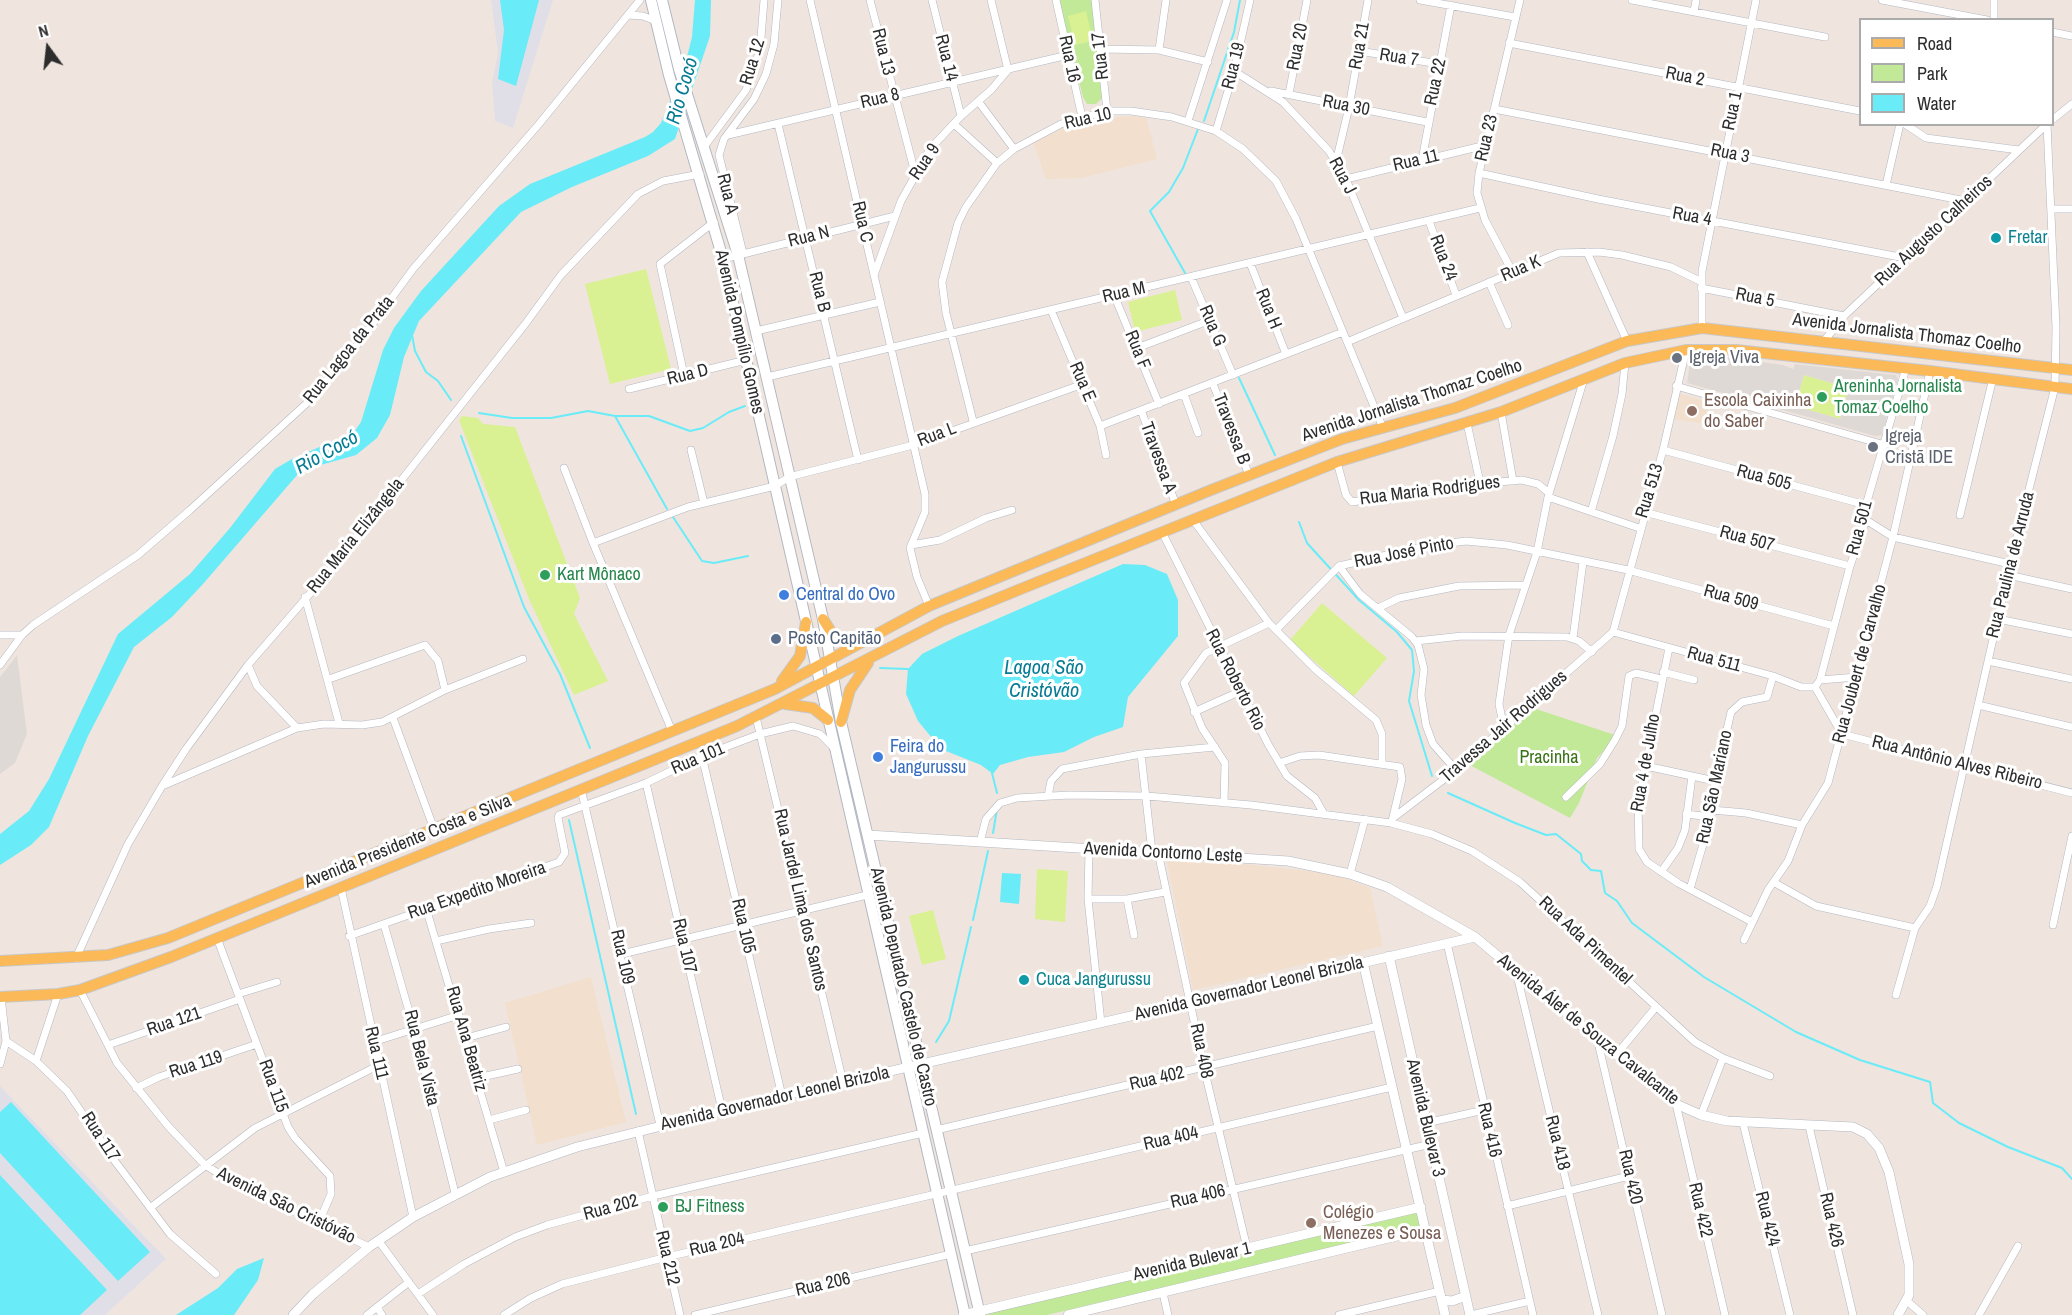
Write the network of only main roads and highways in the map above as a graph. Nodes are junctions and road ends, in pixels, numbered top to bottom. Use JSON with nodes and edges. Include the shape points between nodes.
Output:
{"nodes":[{"id":1,"x":651,"y":0,"type":"edge"},
{"id":2,"x":662,"y":0,"type":"edge"},
{"id":3,"x":674,"y":72,"type":"junction"},
{"id":4,"x":1960,"y":357,"type":"junction"},
{"id":5,"x":2072,"y":370,"type":"edge"},
{"id":6,"x":1957,"y":375,"type":"junction"},
{"id":7,"x":1505,"y":388,"type":"junction"},
{"id":8,"x":2072,"y":389,"type":"edge"},
{"id":9,"x":1481,"y":397,"type":"junction"},
{"id":10,"x":1512,"y":408,"type":"junction"},
{"id":11,"x":1486,"y":416,"type":"junction"},
{"id":12,"x":1103,"y":535,"type":"junction"},
{"id":13,"x":1082,"y":544,"type":"junction"},
{"id":14,"x":1110,"y":552,"type":"junction"},
{"id":15,"x":1089,"y":561,"type":"junction"},
{"id":16,"x":823,"y":619,"type":"junction"},
{"id":17,"x":806,"y":622,"type":"junction"},
{"id":18,"x":862,"y":641,"type":"junction"},
{"id":19,"x":830,"y":659,"type":"junction"},
{"id":20,"x":870,"y":660,"type":"junction"},
{"id":21,"x":816,"y":666,"type":"junction"},
{"id":22,"x":833,"y":679,"type":"junction"},
{"id":23,"x":820,"y":686,"type":"junction"},
{"id":24,"x":775,"y":689,"type":"junction"},
{"id":25,"x":785,"y":704,"type":"junction"},
{"id":26,"x":828,"y":720,"type":"junction"},
{"id":27,"x":841,"y":723,"type":"junction"},
{"id":28,"x":687,"y":725,"type":"junction"},
{"id":29,"x":693,"y":744,"type":"junction"},
{"id":30,"x":526,"y":792,"type":"junction"},
{"id":31,"x":535,"y":808,"type":"junction"},
{"id":32,"x":438,"y":828,"type":"junction"},
{"id":33,"x":448,"y":844,"type":"junction"},
{"id":34,"x":892,"y":938,"type":"junction"},
{"id":35,"x":878,"y":941,"type":"junction"},
{"id":36,"x":897,"y":957,"type":"junction"},
{"id":37,"x":883,"y":960,"type":"junction"},
{"id":38,"x":0,"y":961,"type":"edge"},
{"id":39,"x":1,"y":997,"type":"edge"},
{"id":40,"x":980,"y":1313,"type":"edge"},
{"id":41,"x":964,"y":1315,"type":"edge"}],
"edges":[{"from":1,"to":3,"type":"main road","name":"Avenida Pompílio Gomes"},
{"from":2,"to":3,"type":"main road","name":"Avenida Pompílio Gomes"},
{"from":3,"to":16,"type":"main road","name":"Avenida Pompílio Gomes","via":[[740,254]]},
{"from":3,"to":17,"type":"main road","name":"Avenida Pompílio Gomes","via":[[723,259]]},
{"from":4,"to":5,"type":"main road","name":"Avenida Jornalista Thomaz Coelho"},
{"from":4,"to":6,"type":"main road"},
{"from":4,"to":7,"type":"main road","name":"Avenida Jornalista Thomaz Coelho","via":[[1702,328],[1627,340]]},
{"from":6,"to":8,"type":"main road","name":"Avenida Jornalista Thomaz Coelho"},
{"from":6,"to":10,"type":"main road","name":"Avenida Jornalista Thomaz Coelho","via":[[1736,350],[1686,350],[1625,363]]},
{"from":7,"to":9,"type":"main road","name":"Avenida Jornalista Thomaz Coelho"},
{"from":7,"to":10,"type":"main road"},
{"from":9,"to":11,"type":"main road"},
{"from":9,"to":12,"type":"main road","name":"Avenida Jornalista Thomaz Coelho","via":[[1432,416],[1313,449]]},
{"from":10,"to":11,"type":"main road","name":"Avenida Jornalista Thomaz Coelho"},
{"from":11,"to":14,"type":"main road","name":"Avenida Jornalista Thomaz Coelho","via":[[1337,462]]},
{"from":12,"to":13,"type":"main road","name":"Avenida Jornalista Thomaz Coelho"},
{"from":12,"to":14,"type":"main road"},
{"from":13,"to":15,"type":"main road"},
{"from":13,"to":18,"type":"main road","name":"Avenida Jornalista Thomaz Coelho","via":[[929,606]]},
{"from":14,"to":15,"type":"main road","name":"Avenida Jornalista Thomaz Coelho"},
{"from":15,"to":20,"type":"main road","name":"Avenida Jornalista Thomaz Coelho","via":[[942,621]]},
{"from":16,"to":18,"type":"main road","via":[[827,630],[838,638]]},
{"from":16,"to":19,"type":"main road","name":"Avenida Pompílio Gomes"},
{"from":17,"to":21,"type":"main road","name":"Avenida Pompílio Gomes"},
{"from":17,"to":24,"type":"main road","via":[[800,656]]},
{"from":18,"to":19,"type":"main road","name":"Avenida Jornalista Thomaz Coelho"},
{"from":19,"to":21,"type":"main road","name":"Avenida Jornalista Thomaz Coelho"},
{"from":19,"to":22,"type":"main road","name":"Avenida Deputado Castelo de Castro"},
{"from":20,"to":22,"type":"main road","name":"Avenida Jornalista Thomaz Coelho"},
{"from":20,"to":27,"type":"main road","via":[[850,690]]},
{"from":21,"to":23,"type":"main road","name":"Avenida Deputado Castelo de Castro"},
{"from":21,"to":24,"type":"main road","name":"Avenida Presidente Costa e Silva"},
{"from":22,"to":23,"type":"main road","name":"Avenida Jornalista Thomaz Coelho"},
{"from":22,"to":27,"type":"main road","name":"Avenida Deputado Castelo de Castro"},
{"from":23,"to":25,"type":"main road","name":"Avenida Presidente Costa e Silva"},
{"from":23,"to":26,"type":"main road","name":"Avenida Deputado Castelo de Castro"},
{"from":24,"to":28,"type":"main road","name":"Avenida Presidente Costa e Silva"},
{"from":25,"to":26,"type":"main road","via":[[813,708]]},
{"from":25,"to":29,"type":"main road","name":"Avenida Presidente Costa e Silva"},
{"from":26,"to":35,"type":"main road","name":"Avenida Deputado Castelo de Castro"},
{"from":27,"to":34,"type":"main road","name":"Avenida Deputado Castelo de Castro"},
{"from":28,"to":29,"type":"main road"},
{"from":28,"to":30,"type":"main road","name":"Avenida Presidente Costa e Silva"},
{"from":29,"to":31,"type":"main road","name":"Avenida Presidente Costa e Silva"},
{"from":30,"to":31,"type":"main road"},
{"from":30,"to":32,"type":"main road","name":"Avenida Presidente Costa e Silva"},
{"from":31,"to":33,"type":"main road","name":"Avenida Presidente Costa e Silva"},
{"from":32,"to":33,"type":"main road"},
{"from":32,"to":38,"type":"main road","name":"Avenida Presidente Costa e Silva","via":[[168,938],[108,955]]},
{"from":33,"to":39,"type":"main road","name":"Avenida Presidente Costa e Silva","via":[[80,990]]},
{"from":34,"to":35,"type":"main road"},
{"from":34,"to":36,"type":"main road","name":"Avenida Deputado Castelo de Castro"},
{"from":35,"to":37,"type":"main road","name":"Avenida Deputado Castelo de Castro"},
{"from":36,"to":37,"type":"main road"},
{"from":36,"to":40,"type":"main road","name":"Avenida Deputado Castelo de Castro"},
{"from":37,"to":41,"type":"main road","name":"Avenida Deputado Castelo de Castro"}]}
